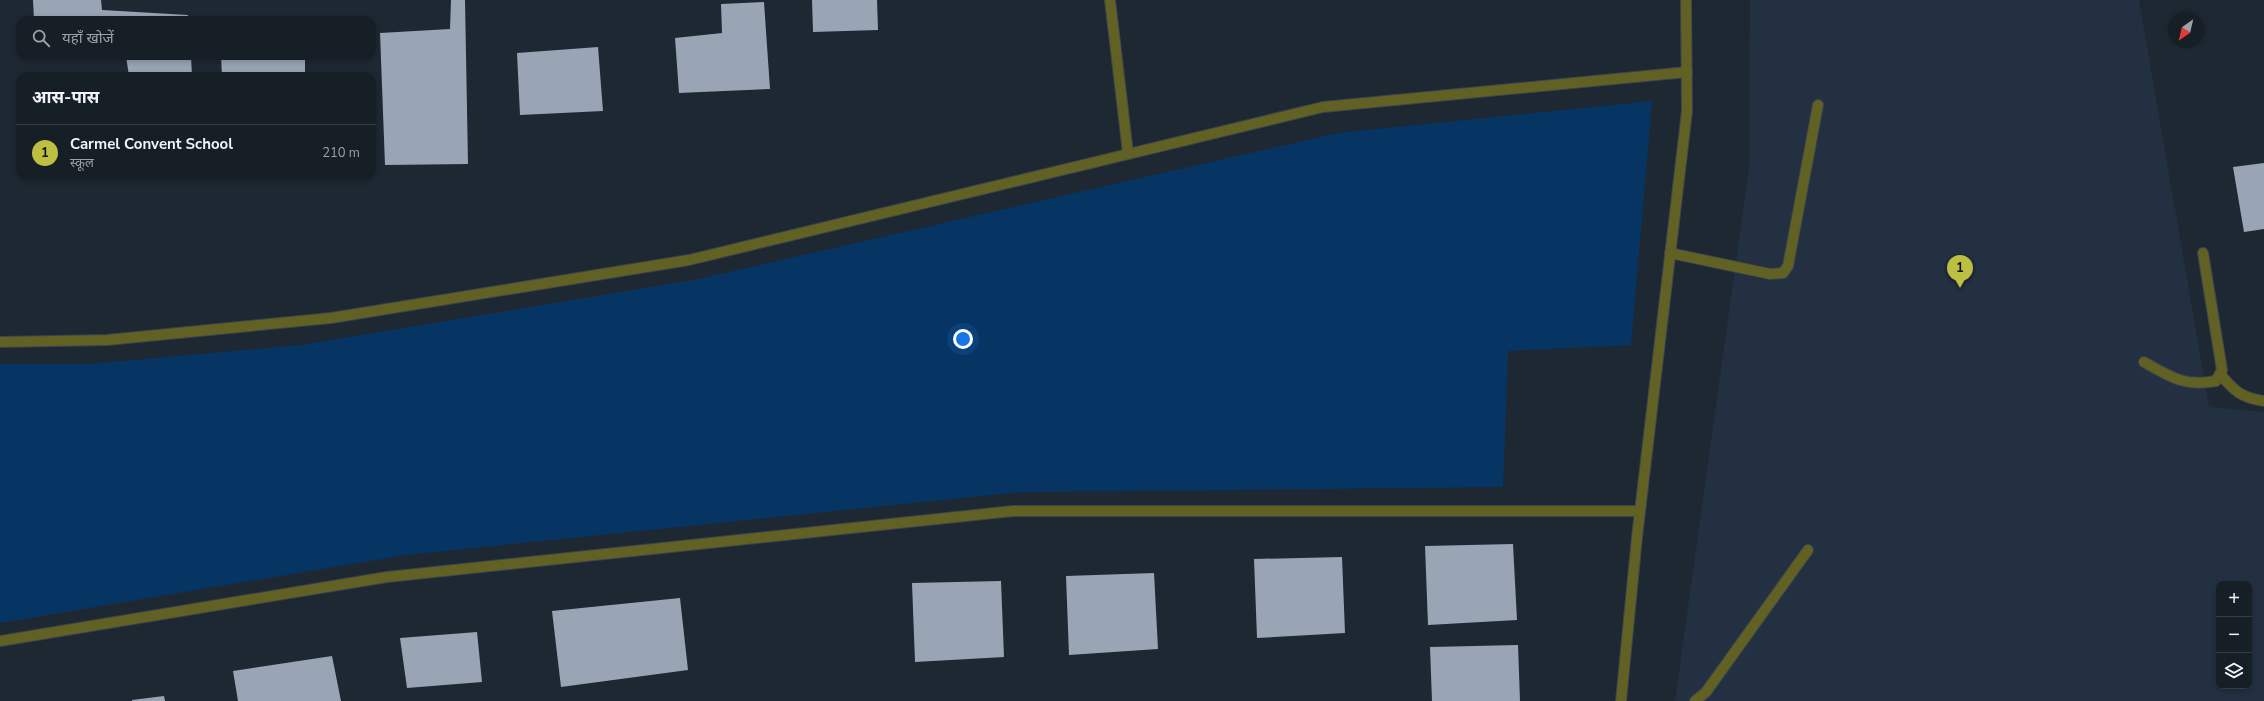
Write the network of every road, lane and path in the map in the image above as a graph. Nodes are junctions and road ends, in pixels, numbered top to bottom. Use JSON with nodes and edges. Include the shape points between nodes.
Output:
{"nodes":[{"id":1,"x":1110,"y":0,"type":"edge"},
{"id":2,"x":1686,"y":0,"type":"edge"},
{"id":3,"x":1687,"y":72,"type":"junction"},
{"id":4,"x":1818,"y":104,"type":"dead end"},
{"id":5,"x":1128,"y":153,"type":"junction"},
{"id":6,"x":1670,"y":252,"type":"junction"},
{"id":7,"x":2203,"y":253,"type":"dead end"},
{"id":8,"x":0,"y":342,"type":"edge"},
{"id":9,"x":2144,"y":362,"type":"dead end"},
{"id":10,"x":2220,"y":374,"type":"junction"},
{"id":11,"x":2264,"y":401,"type":"edge"},
{"id":12,"x":1640,"y":511,"type":"junction"},
{"id":13,"x":1808,"y":550,"type":"dead end"},
{"id":14,"x":0,"y":641,"type":"edge"},
{"id":15,"x":1621,"y":701,"type":"edge"},
{"id":16,"x":1695,"y":701,"type":"edge"}],
"edges":[{"from":1,"to":5,"type":"street"},
{"from":2,"to":3,"type":"street"},
{"from":3,"to":5,"type":"street","via":[[1323,107]]},
{"from":3,"to":6,"type":"street","via":[[1687,111]]},
{"from":4,"to":6,"type":"street","via":[[1788,266],[1782,273],[1770,274]]},
{"from":5,"to":8,"type":"street","via":[[689,260],[331,318],[107,340]]},
{"from":6,"to":12,"type":"street"},
{"from":7,"to":10,"type":"street","via":[[2222,370]]},
{"from":9,"to":10,"type":"street","via":[[2174,379],[2199,384],[2216,381]]},
{"from":10,"to":11,"type":"street","via":[[2231,388],[2247,398]]},
{"from":12,"to":14,"type":"street","via":[[1013,511],[387,577]]},
{"from":12,"to":15,"type":"street"},
{"from":13,"to":16,"type":"street","via":[[1706,692]]}]}
